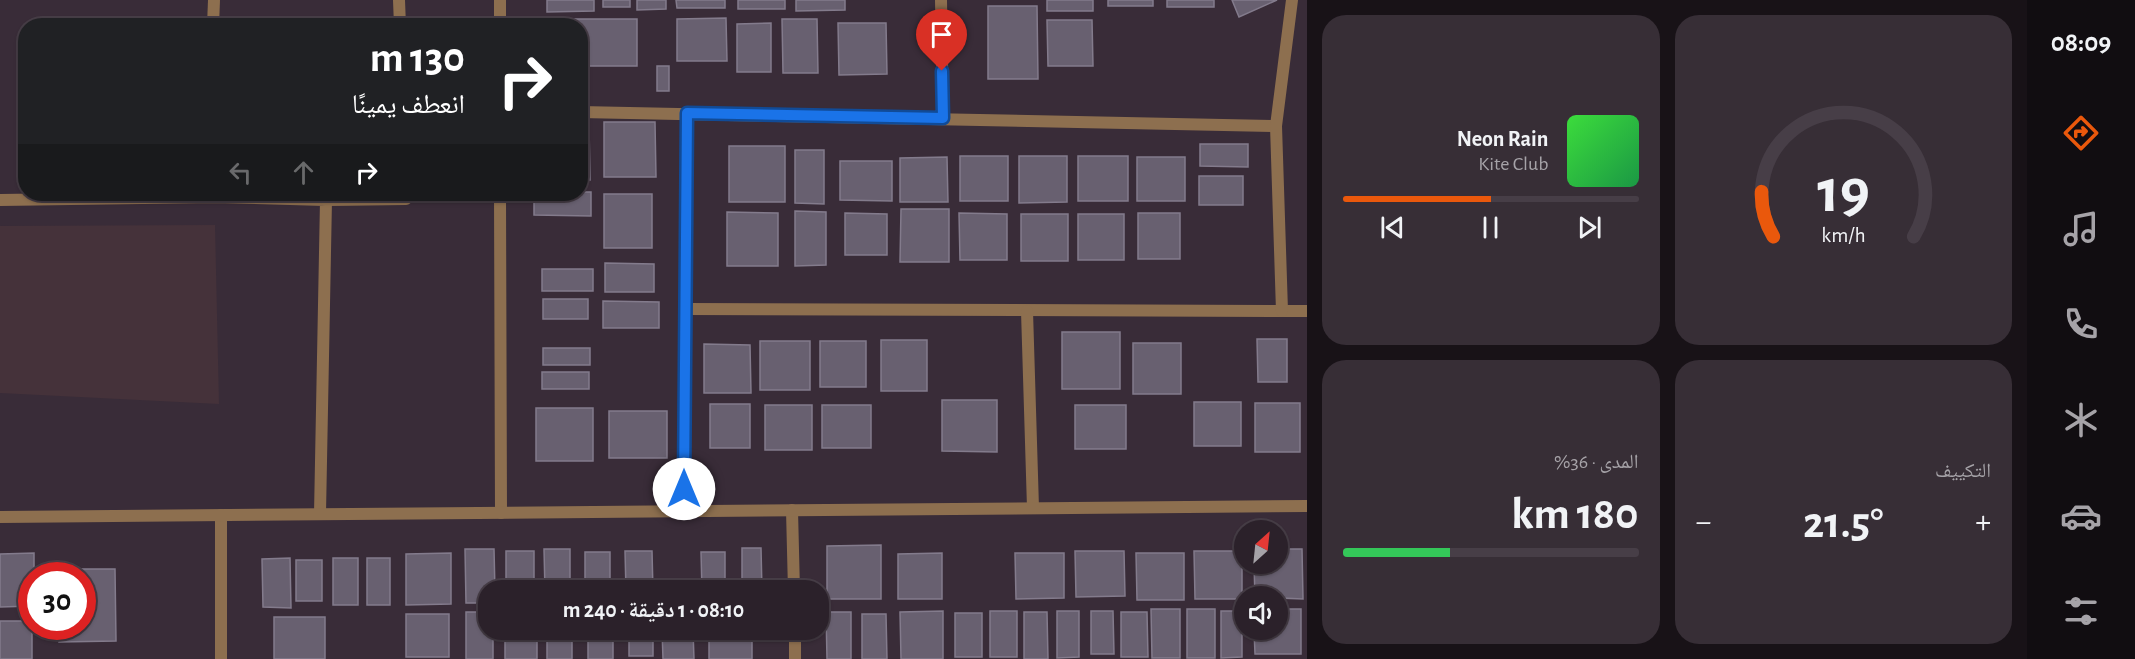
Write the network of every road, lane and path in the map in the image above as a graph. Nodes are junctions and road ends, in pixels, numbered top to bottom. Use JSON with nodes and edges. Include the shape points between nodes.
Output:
{"nodes":[{"id":1,"x":214,"y":0,"type":"edge"},
{"id":2,"x":399,"y":0,"type":"edge"},
{"id":3,"x":500,"y":0,"type":"edge"},
{"id":4,"x":941,"y":0,"type":"edge"},
{"id":5,"x":1292,"y":0,"type":"edge"},
{"id":6,"x":213,"y":18,"type":"edge"},
{"id":7,"x":400,"y":18,"type":"edge"},
{"id":8,"x":500,"y":18,"type":"edge"},
{"id":9,"x":588,"y":112,"type":"edge"},
{"id":10,"x":687,"y":113,"type":"junction"},
{"id":11,"x":943,"y":118,"type":"junction"},
{"id":12,"x":1276,"y":126,"type":"junction"},
{"id":13,"x":0,"y":200,"type":"edge"},
{"id":14,"x":18,"y":200,"type":"edge"},
{"id":15,"x":326,"y":201,"type":"edge"},
{"id":16,"x":500,"y":201,"type":"edge"},
{"id":17,"x":685,"y":309,"type":"junction"},
{"id":18,"x":1027,"y":310,"type":"junction"},
{"id":19,"x":1282,"y":311,"type":"junction"},
{"id":20,"x":1307,"y":311,"type":"edge"},
{"id":21,"x":1307,"y":506,"type":"edge"},
{"id":22,"x":1033,"y":508,"type":"junction"},
{"id":23,"x":792,"y":510,"type":"junction"},
{"id":24,"x":684,"y":511,"type":"junction"},
{"id":25,"x":501,"y":513,"type":"junction"},
{"id":26,"x":320,"y":514,"type":"junction"},
{"id":27,"x":221,"y":515,"type":"junction"},
{"id":28,"x":0,"y":517,"type":"edge"},
{"id":29,"x":794,"y":580,"type":"edge"},
{"id":30,"x":795,"y":640,"type":"edge"},
{"id":31,"x":221,"y":659,"type":"edge"},
{"id":32,"x":795,"y":659,"type":"edge"}],
"edges":[{"from":1,"to":6,"type":"street"},
{"from":2,"to":7,"type":"street"},
{"from":3,"to":8,"type":"street"},
{"from":4,"to":11,"type":"street"},
{"from":5,"to":12,"type":"street"},
{"from":9,"to":10,"type":"street"},
{"from":10,"to":11,"type":"street"},
{"from":10,"to":17,"type":"street"},
{"from":11,"to":12,"type":"street"},
{"from":12,"to":19,"type":"street"},
{"from":13,"to":14,"type":"street"},
{"from":15,"to":26,"type":"street"},
{"from":16,"to":25,"type":"street"},
{"from":17,"to":18,"type":"street"},
{"from":17,"to":24,"type":"street"},
{"from":18,"to":19,"type":"street"},
{"from":18,"to":22,"type":"street"},
{"from":19,"to":20,"type":"street"},
{"from":21,"to":22,"type":"street"},
{"from":22,"to":23,"type":"street"},
{"from":23,"to":24,"type":"street"},
{"from":23,"to":29,"type":"street"},
{"from":24,"to":25,"type":"street"},
{"from":25,"to":26,"type":"street"},
{"from":26,"to":27,"type":"street"},
{"from":27,"to":28,"type":"street"},
{"from":27,"to":31,"type":"street"},
{"from":30,"to":32,"type":"street"}]}
